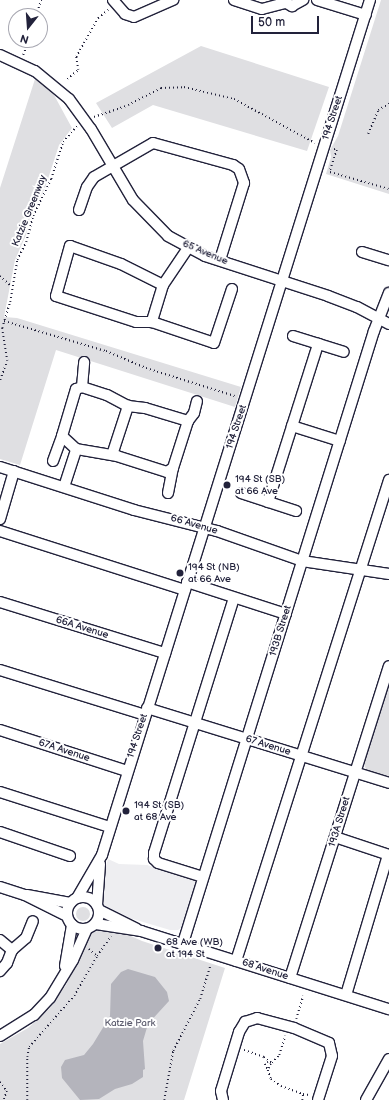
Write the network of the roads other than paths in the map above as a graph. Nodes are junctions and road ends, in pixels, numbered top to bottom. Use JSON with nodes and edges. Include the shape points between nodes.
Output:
{"nodes":[{"id":1,"x":173,"y":0,"type":"edge"},
{"id":2,"x":234,"y":0,"type":"edge"},
{"id":3,"x":303,"y":0,"type":"edge"},
{"id":4,"x":317,"y":0,"type":"edge"},
{"id":5,"x":370,"y":0,"type":"edge"},
{"id":6,"x":283,"y":2,"type":"edge"},
{"id":7,"x":112,"y":4,"type":"edge"},
{"id":8,"x":366,"y":15,"type":"junction"},
{"id":9,"x":0,"y":55,"type":"edge"},
{"id":10,"x":112,"y":166,"type":"junction"},
{"id":11,"x":79,"y":210,"type":"dead end"},
{"id":12,"x":188,"y":248,"type":"junction"},
{"id":13,"x":362,"y":252,"type":"dead end"},
{"id":14,"x":220,"y":260,"type":"junction"},
{"id":15,"x":389,"y":260,"type":"edge"},
{"id":16,"x":282,"y":281,"type":"junction"},
{"id":17,"x":163,"y":285,"type":"junction"},
{"id":18,"x":232,"y":289,"type":"dead end"},
{"id":19,"x":389,"y":292,"type":"edge"},
{"id":20,"x":380,"y":318,"type":"junction"},
{"id":21,"x":152,"y":322,"type":"junction"},
{"id":22,"x":389,"y":324,"type":"edge"},
{"id":23,"x":293,"y":336,"type":"dead end"},
{"id":24,"x":318,"y":344,"type":"junction"},
{"id":25,"x":344,"y":352,"type":"dead end"},
{"id":26,"x":84,"y":362,"type":"dead end"},
{"id":27,"x":82,"y":387,"type":"junction"},
{"id":28,"x":197,"y":401,"type":"dead end"},
{"id":29,"x":128,"y":406,"type":"junction"},
{"id":30,"x":188,"y":421,"type":"junction"},
{"id":31,"x":292,"y":426,"type":"junction"},
{"id":32,"x":62,"y":436,"type":"junction"},
{"id":33,"x":340,"y":441,"type":"junction"},
{"id":34,"x":76,"y":449,"type":"junction"},
{"id":35,"x":112,"y":455,"type":"junction"},
{"id":36,"x":54,"y":462,"type":"dead end"},
{"id":37,"x":0,"y":467,"type":"edge"},
{"id":38,"x":172,"y":468,"type":"junction"},
{"id":39,"x":14,"y":471,"type":"junction"},
{"id":40,"x":389,"y":480,"type":"edge"},
{"id":41,"x":64,"y":487,"type":"junction"},
{"id":42,"x":168,"y":493,"type":"dead end"},
{"id":43,"x":241,"y":493,"type":"dead end"},
{"id":44,"x":268,"y":502,"type":"junction"},
{"id":45,"x":296,"y":511,"type":"dead end"},
{"id":46,"x":0,"y":518,"type":"edge"},
{"id":47,"x":205,"y":527,"type":"junction"},
{"id":48,"x":0,"y":531,"type":"edge"},
{"id":49,"x":302,"y":561,"type":"junction"},
{"id":50,"x":361,"y":569,"type":"junction"},
{"id":51,"x":389,"y":574,"type":"edge"},
{"id":52,"x":186,"y":586,"type":"junction"},
{"id":53,"x":234,"y":598,"type":"junction"},
{"id":54,"x":0,"y":602,"type":"edge"},
{"id":55,"x":286,"y":614,"type":"junction"},
{"id":56,"x":165,"y":654,"type":"junction"},
{"id":57,"x":389,"y":666,"type":"edge"},
{"id":58,"x":0,"y":670,"type":"edge"},
{"id":59,"x":146,"y":712,"type":"junction"},
{"id":60,"x":195,"y":723,"type":"junction"},
{"id":61,"x":0,"y":730,"type":"edge"},
{"id":62,"x":247,"y":739,"type":"junction"},
{"id":63,"x":301,"y":756,"type":"junction"},
{"id":64,"x":127,"y":771,"type":"junction"},
{"id":65,"x":355,"y":773,"type":"junction"},
{"id":66,"x":389,"y":783,"type":"edge"},
{"id":67,"x":0,"y":792,"type":"edge"},
{"id":68,"x":110,"y":827,"type":"junction"},
{"id":69,"x":0,"y":832,"type":"edge"},
{"id":70,"x":335,"y":837,"type":"junction"},
{"id":71,"x":102,"y":854,"type":"junction"},
{"id":72,"x":389,"y":855,"type":"edge"},
{"id":73,"x":70,"y":856,"type":"dead end"},
{"id":74,"x":203,"y":877,"type":"junction"},
{"id":75,"x":0,"y":887,"type":"edge"},
{"id":76,"x":25,"y":895,"type":"junction"},
{"id":77,"x":74,"y":900,"type":"junction"},
{"id":78,"x":98,"y":908,"type":"junction"},
{"id":79,"x":33,"y":921,"type":"dead end"},
{"id":80,"x":69,"y":921,"type":"junction"},
{"id":81,"x":91,"y":927,"type":"junction"},
{"id":82,"x":141,"y":931,"type":"junction"},
{"id":83,"x":0,"y":940,"type":"edge"},
{"id":84,"x":183,"y":943,"type":"junction"},
{"id":85,"x":12,"y":950,"type":"junction"},
{"id":86,"x":236,"y":961,"type":"junction"},
{"id":87,"x":0,"y":971,"type":"edge"},
{"id":88,"x":62,"y":978,"type":"junction"},
{"id":89,"x":290,"y":978,"type":"junction"},
{"id":90,"x":346,"y":995,"type":"junction"},
{"id":91,"x":389,"y":1009,"type":"edge"},
{"id":92,"x":0,"y":1036,"type":"edge"},
{"id":93,"x":389,"y":1059,"type":"edge"},
{"id":94,"x":386,"y":1070,"type":"edge"},
{"id":95,"x":224,"y":1100,"type":"edge"},
{"id":96,"x":318,"y":1100,"type":"edge"},
{"id":97,"x":366,"y":1100,"type":"edge"}],
"edges":[{"from":1,"to":7,"type":"street","via":[[134,17]]},
{"from":2,"to":6,"type":"street","via":[[262,9]]},
{"from":3,"to":6,"type":"street","via":[[296,5]]},
{"from":4,"to":8,"type":"street"},
{"from":5,"to":8,"type":"street","name":"194 Street"},
{"from":8,"to":16,"type":"street","name":"194 Street"},
{"from":9,"to":10,"type":"street","name":"65 Avenue","via":[[35,71],[64,94],[86,121]]},
{"from":10,"to":11,"type":"street","via":[[94,177],[87,187]]},
{"from":10,"to":12,"type":"street","name":"65 Avenue","via":[[142,212],[159,229]]},
{"from":10,"to":14,"type":"street","via":[[153,143],[160,143],[239,169],[244,183]]},
{"from":12,"to":14,"type":"street","name":"65 Avenue"},
{"from":12,"to":17,"type":"street"},
{"from":13,"to":15,"type":"street"},
{"from":14,"to":16,"type":"street","name":"65 Avenue"},
{"from":16,"to":20,"type":"street","name":"65 Avenue","via":[[357,307]]},
{"from":16,"to":47,"type":"street","name":"194 Street"},
{"from":17,"to":21,"type":"street"},
{"from":17,"to":21,"type":"street","via":[[121,264],[70,246],[56,296],[136,322]]},
{"from":18,"to":21,"type":"street","via":[[214,343]]},
{"from":19,"to":20,"type":"street","name":"193B Street"},
{"from":20,"to":22,"type":"street","name":"65 Avenue"},
{"from":20,"to":33,"type":"street","name":"193B Street"},
{"from":23,"to":24,"type":"street"},
{"from":24,"to":25,"type":"street"},
{"from":24,"to":31,"type":"street"},
{"from":26,"to":27,"type":"street"},
{"from":27,"to":29,"type":"street","via":[[108,394]]},
{"from":27,"to":32,"type":"street","via":[[76,389]]},
{"from":28,"to":30,"type":"street","via":[[194,413]]},
{"from":29,"to":30,"type":"street","via":[[145,408]]},
{"from":29,"to":35,"type":"street"},
{"from":30,"to":38,"type":"street"},
{"from":31,"to":33,"type":"street"},
{"from":31,"to":44,"type":"street"},
{"from":32,"to":34,"type":"street"},
{"from":32,"to":36,"type":"street"},
{"from":33,"to":49,"type":"street","name":"193B Street"},
{"from":34,"to":35,"type":"street"},
{"from":34,"to":41,"type":"street"},
{"from":35,"to":38,"type":"street","via":[[167,472]]},
{"from":37,"to":39,"type":"street","name":"66 Avenue"},
{"from":38,"to":42,"type":"street"},
{"from":39,"to":41,"type":"street","name":"66 Avenue"},
{"from":39,"to":46,"type":"street"},
{"from":40,"to":50,"type":"street"},
{"from":41,"to":47,"type":"street","name":"66 Avenue","via":[[134,510]]},
{"from":43,"to":44,"type":"street"},
{"from":44,"to":45,"type":"street"},
{"from":47,"to":49,"type":"street","name":"66 Avenue"},
{"from":47,"to":52,"type":"street","name":"194 Street"},
{"from":48,"to":52,"type":"street"},
{"from":49,"to":50,"type":"street","name":"66 Avenue"},
{"from":49,"to":55,"type":"street","name":"193B Street"},
{"from":50,"to":51,"type":"street","name":"66 Avenue"},
{"from":50,"to":63,"type":"street"},
{"from":52,"to":53,"type":"street"},
{"from":52,"to":56,"type":"street","name":"194 Street"},
{"from":53,"to":55,"type":"street"},
{"from":53,"to":60,"type":"street"},
{"from":54,"to":56,"type":"street","name":"66A Avenue"},
{"from":55,"to":62,"type":"street","name":"193B Street"},
{"from":56,"to":59,"type":"street","name":"194 Street"},
{"from":57,"to":65,"type":"street","name":"193A Street"},
{"from":58,"to":59,"type":"street","name":"67 Avenue"},
{"from":59,"to":60,"type":"street","name":"67 Avenue"},
{"from":59,"to":64,"type":"street","name":"194 Street"},
{"from":60,"to":62,"type":"street","name":"67 Avenue"},
{"from":60,"to":74,"type":"street","via":[[154,859],[158,863]]},
{"from":61,"to":64,"type":"street","name":"67A Avenue"},
{"from":62,"to":63,"type":"street","name":"67 Avenue"},
{"from":62,"to":74,"type":"street","name":"193B Street"},
{"from":63,"to":65,"type":"street","name":"67 Avenue"},
{"from":63,"to":86,"type":"street"},
{"from":64,"to":68,"type":"street","name":"194 Street"},
{"from":65,"to":66,"type":"street","name":"67 Avenue"},
{"from":65,"to":70,"type":"street","name":"193A Street"},
{"from":67,"to":68,"type":"street"},
{"from":68,"to":71,"type":"street","name":"194 Street"},
{"from":69,"to":73,"type":"street"},
{"from":70,"to":72,"type":"street"},
{"from":70,"to":89,"type":"street","name":"193A Street"},
{"from":71,"to":77,"type":"street","name":"194 Street"},
{"from":71,"to":78,"type":"street","name":"194 Street","via":[[96,894]]},
{"from":72,"to":90,"type":"street"},
{"from":74,"to":84,"type":"street","name":"193B Street"},
{"from":75,"to":76,"type":"street"},
{"from":76,"to":77,"type":"street"},
{"from":76,"to":80,"type":"street"},
{"from":77,"to":78,"type":"street","via":[[87,897]]},
{"from":77,"to":80,"type":"street"},
{"from":78,"to":81,"type":"street"},
{"from":78,"to":82,"type":"street","name":"68 Avenue"},
{"from":79,"to":85,"type":"street","via":[[26,938]]},
{"from":80,"to":81,"type":"street","via":[[79,929]]},
{"from":80,"to":88,"type":"street"},
{"from":81,"to":82,"type":"street","name":"68 Avenue"},
{"from":81,"to":88,"type":"street"},
{"from":82,"to":84,"type":"street","name":"68 Avenue"},
{"from":83,"to":85,"type":"street"},
{"from":84,"to":86,"type":"street","name":"68 Avenue"},
{"from":85,"to":87,"type":"street","via":[[7,963]]},
{"from":86,"to":89,"type":"street","name":"68 Avenue"},
{"from":88,"to":92,"type":"street","via":[[50,998],[34,1015]]},
{"from":89,"to":90,"type":"street","name":"68 Avenue"},
{"from":90,"to":91,"type":"street","name":"68 Avenue"},
{"from":93,"to":94,"type":"street"},
{"from":94,"to":97,"type":"street"},
{"from":95,"to":96,"type":"street","via":[[221,1091],[234,1047],[245,1022],[256,1018],[291,1027],[329,1043],[332,1056]]}]}
